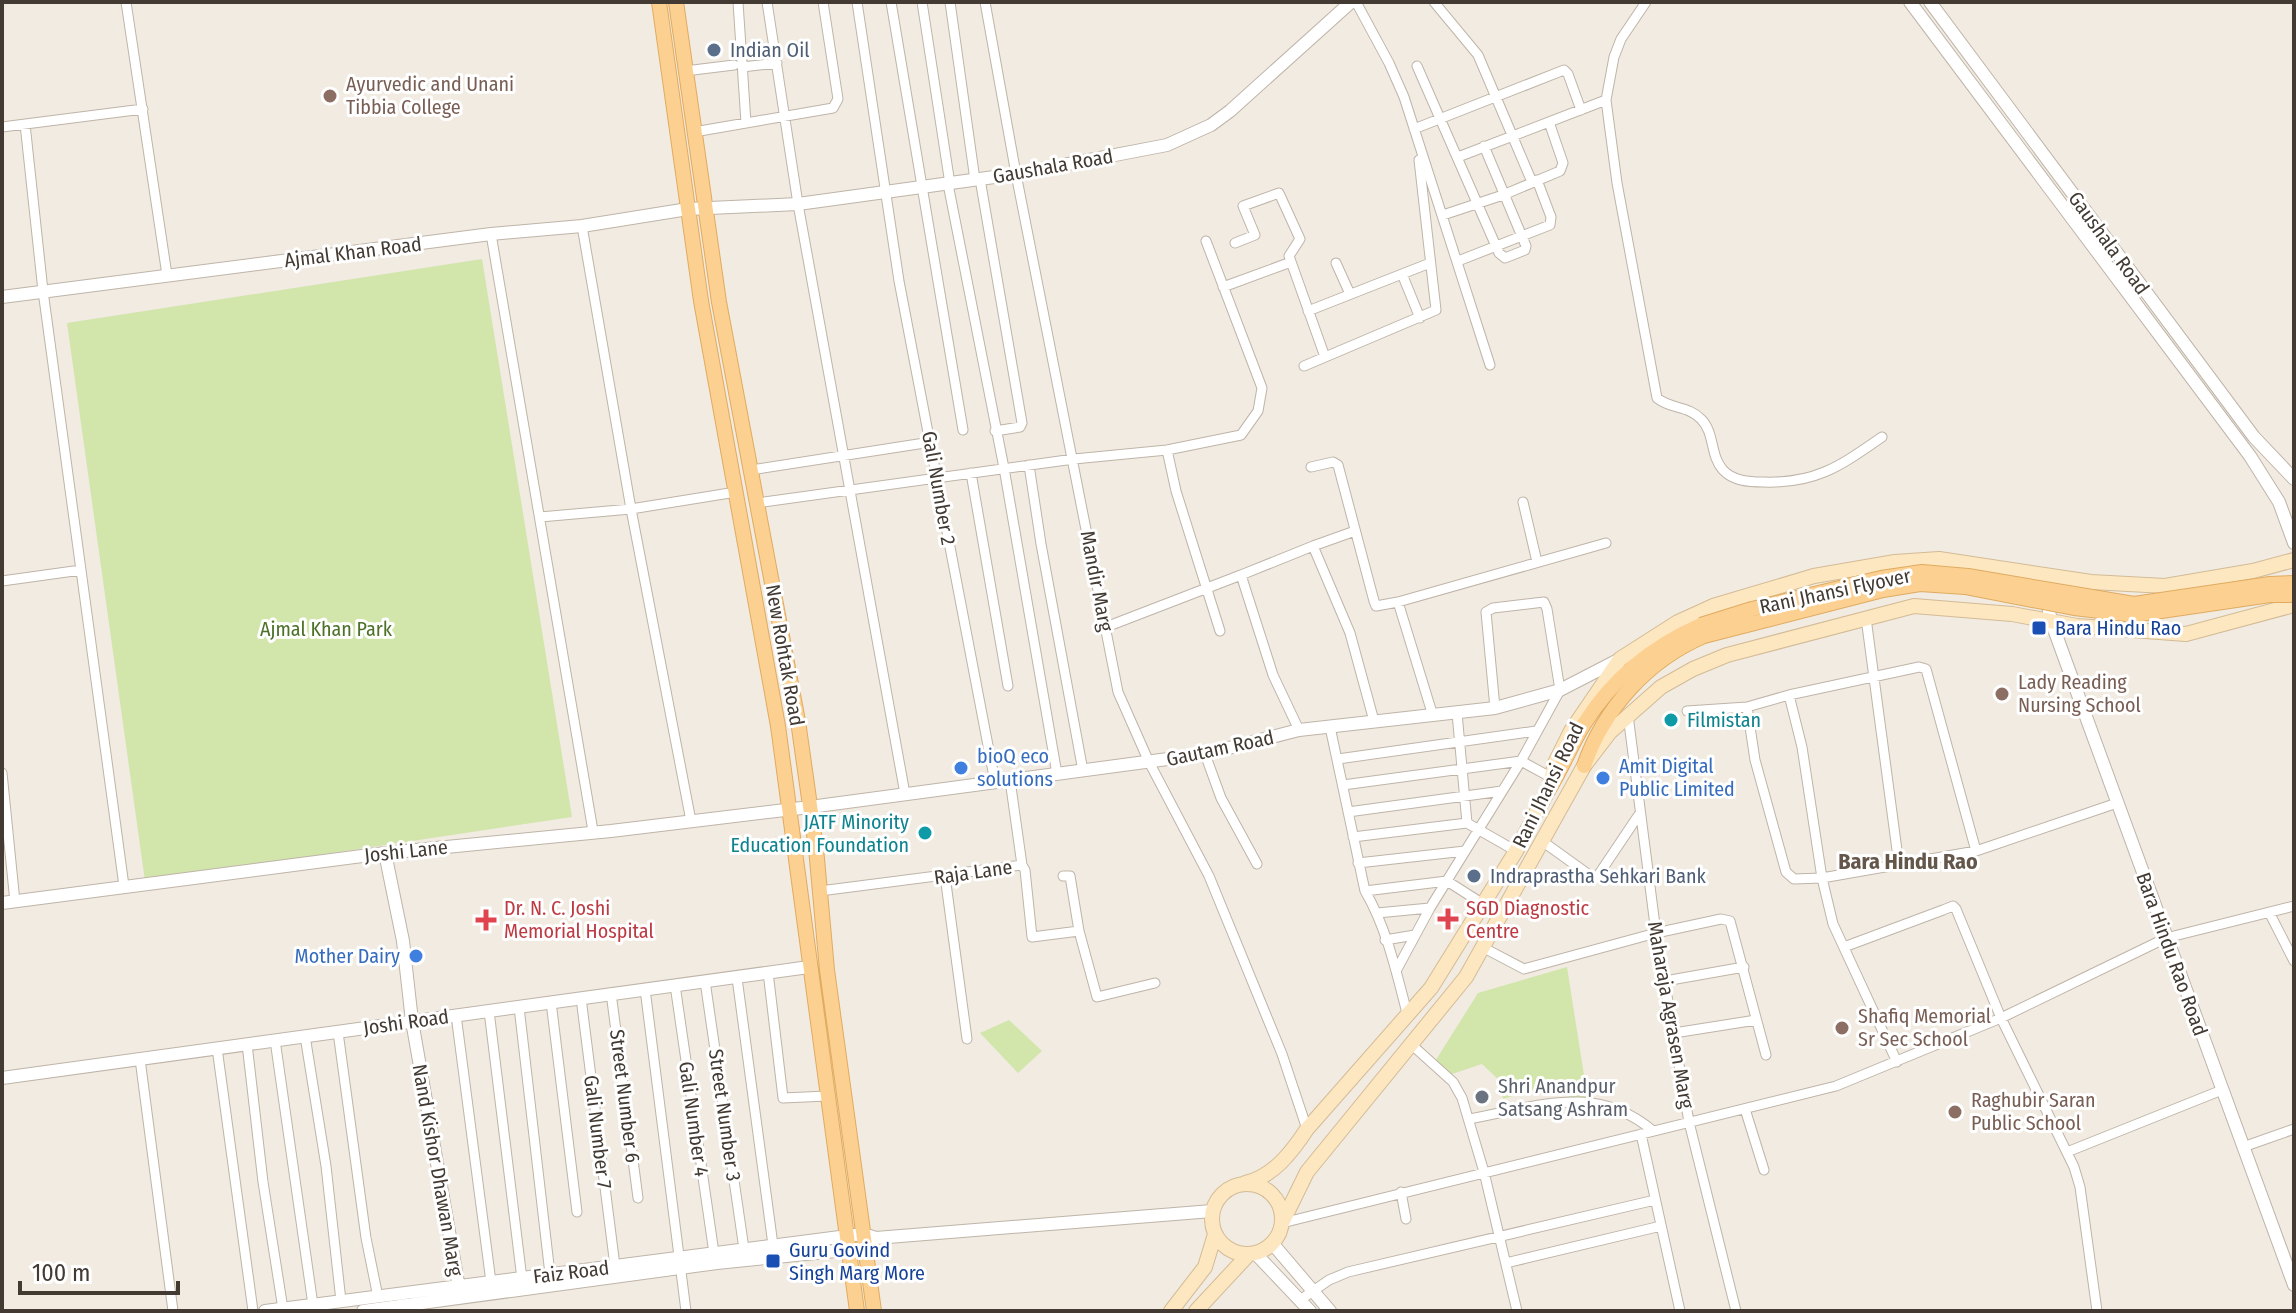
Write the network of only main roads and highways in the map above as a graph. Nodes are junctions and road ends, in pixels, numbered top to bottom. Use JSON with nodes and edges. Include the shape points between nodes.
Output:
{"nodes":[{"id":1,"x":659,"y":2,"type":"edge"},
{"id":2,"x":676,"y":2,"type":"edge"},
{"id":3,"x":2294,"y":560,"type":"edge"},
{"id":4,"x":2294,"y":583,"type":"edge"},
{"id":5,"x":2294,"y":595,"type":"edge"},
{"id":6,"x":2294,"y":605,"type":"edge"},
{"id":7,"x":1703,"y":630,"type":"junction"},
{"id":8,"x":1584,"y":766,"type":"junction"},
{"id":9,"x":1552,"y":782,"type":"junction"},
{"id":10,"x":1245,"y":1183,"type":"junction"},
{"id":11,"x":1282,"y":1223,"type":"junction"},
{"id":12,"x":1215,"y":1234,"type":"junction"},
{"id":13,"x":1252,"y":1253,"type":"junction"},
{"id":14,"x":857,"y":1311,"type":"edge"},
{"id":15,"x":874,"y":1311,"type":"edge"},
{"id":16,"x":1171,"y":1311,"type":"edge"},
{"id":17,"x":1196,"y":1311,"type":"edge"}],
"edges":[{"from":1,"to":14,"type":"main road","name":"New Rohtak Road","via":[[688,209],[778,726]]},
{"from":2,"to":15,"type":"main road","name":"New Rohtak Road","via":[[719,302],[798,721]]},
{"from":3,"to":9,"type":"main road","name":"Rani Jhansi Road","via":[[2165,586],[1939,559],[1895,562],[1814,576],[1713,606],[1620,659],[1571,731]]},
{"from":4,"to":7,"type":"main road","name":"Rani Jhansi Flyover","bridge":true,"via":[[2134,604],[1922,572],[1752,609]]},
{"from":5,"to":7,"type":"main road","name":"Rani Jhansi Flyover","bridge":true,"via":[[2134,615],[1920,584]]},
{"from":6,"to":8,"type":"main road","name":"Rani Jhansi Road","via":[[2186,634],[1914,606],[1727,655],[1693,669],[1628,715]]},
{"from":7,"to":8,"type":"main road","name":"Rani Jhansi Flyover","via":[[1642,676],[1602,724]]},
{"from":7,"to":9,"type":"main road","name":"Rani Jhansi Flyover","via":[[1657,649],[1607,691]]},
{"from":8,"to":11,"type":"main road","name":"Rani Jhansi Road","via":[[1466,977],[1307,1172]]},
{"from":9,"to":10,"type":"main road","name":"Rani Jhansi Road","via":[[1431,988],[1290,1155],[1259,1180]]},
{"from":10,"to":11,"type":"main road","via":[[1272,1194]]},
{"from":10,"to":12,"type":"main road","via":[[1217,1199],[1211,1223]]},
{"from":11,"to":13,"type":"main road","via":[[1272,1243]]},
{"from":12,"to":13,"type":"main road","via":[[1231,1250]]},
{"from":12,"to":16,"type":"main road","via":[[1205,1267]]},
{"from":13,"to":17,"type":"main road"}]}
